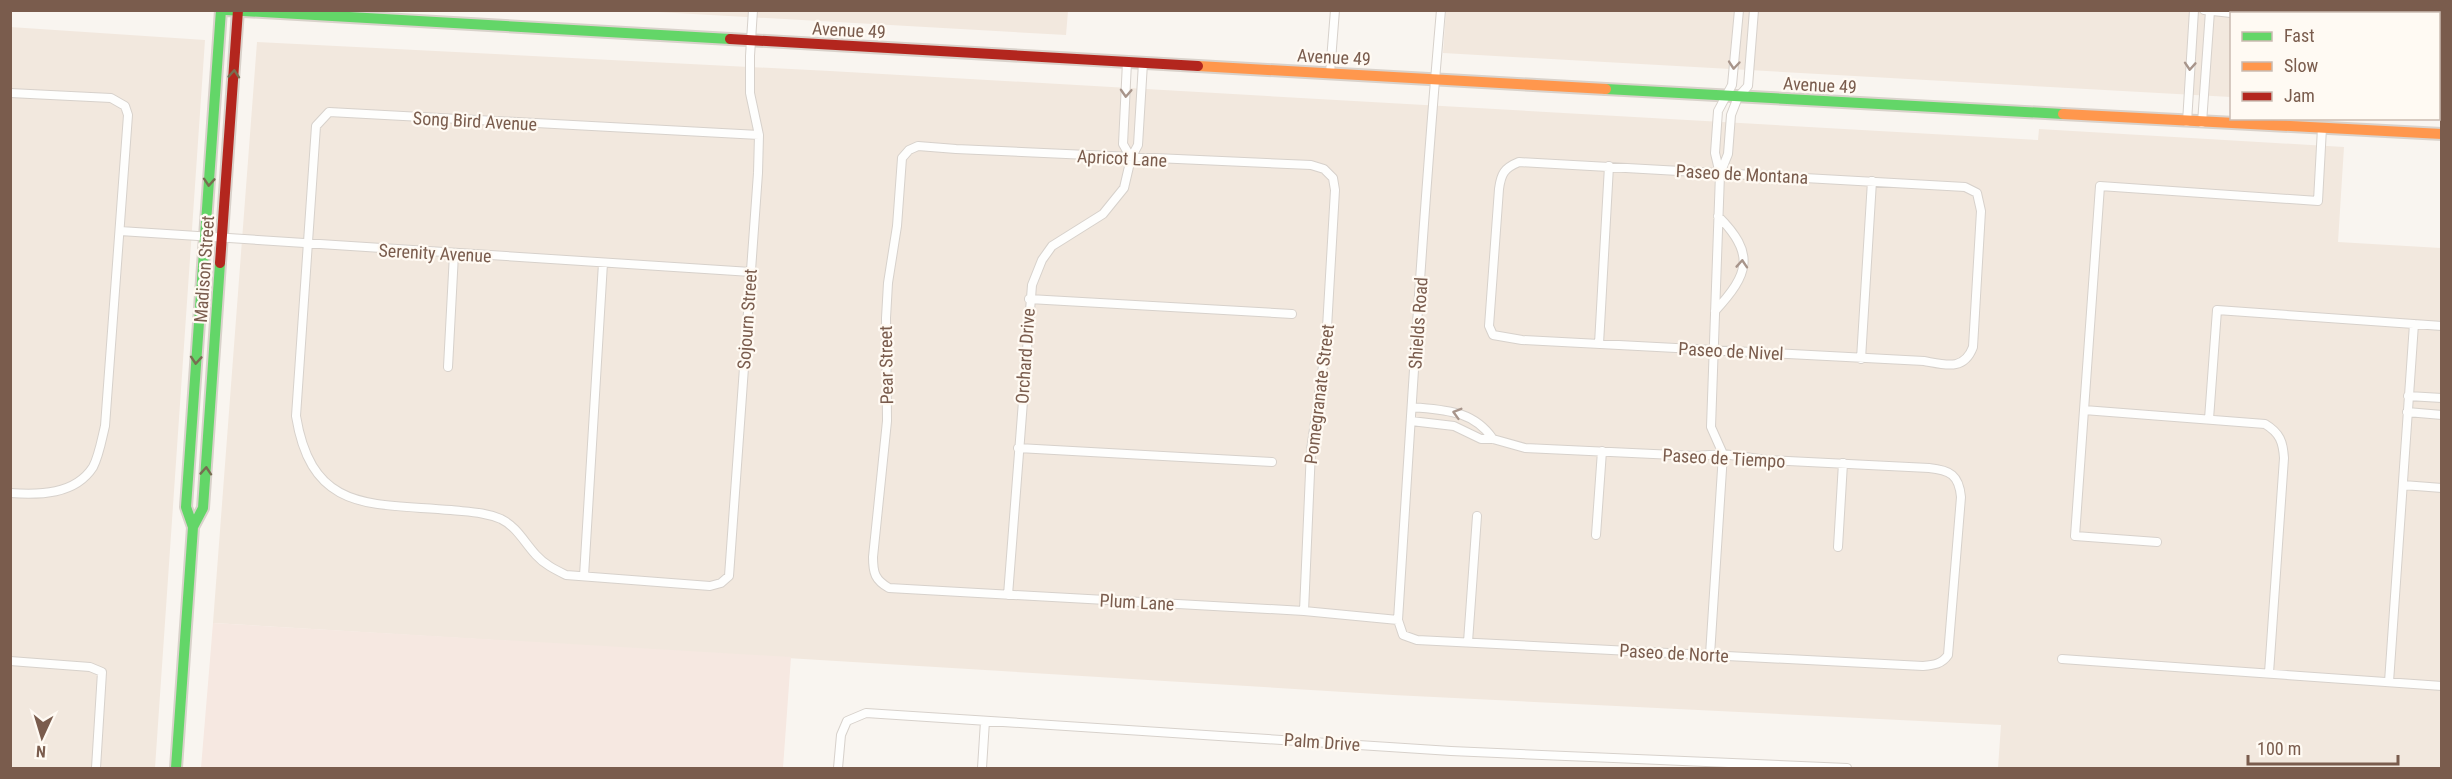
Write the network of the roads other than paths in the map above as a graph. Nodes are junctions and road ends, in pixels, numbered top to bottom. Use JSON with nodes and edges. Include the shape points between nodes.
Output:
{"nodes":[{"id":1,"x":220,"y":10,"type":"edge"},
{"id":2,"x":226,"y":10,"type":"edge"},
{"id":3,"x":753,"y":10,"type":"edge"},
{"id":4,"x":1335,"y":10,"type":"edge"},
{"id":5,"x":1441,"y":10,"type":"edge"},
{"id":6,"x":1739,"y":10,"type":"edge"},
{"id":7,"x":1754,"y":10,"type":"edge"},
{"id":8,"x":2194,"y":10,"type":"edge"},
{"id":9,"x":2204,"y":10,"type":"edge"},
{"id":10,"x":238,"y":11,"type":"edge"},
{"id":11,"x":2210,"y":11,"type":"edge"},
{"id":12,"x":2230,"y":13,"type":"edge"},
{"id":13,"x":751,"y":41,"type":"junction"},
{"id":14,"x":1127,"y":62,"type":"junction"},
{"id":15,"x":1143,"y":63,"type":"junction"},
{"id":16,"x":1330,"y":73,"type":"junction"},
{"id":17,"x":1435,"y":79,"type":"junction"},
{"id":18,"x":10,"y":93,"type":"edge"},
{"id":19,"x":1724,"y":97,"type":"junction"},
{"id":20,"x":1738,"y":98,"type":"junction"},
{"id":21,"x":2187,"y":122,"type":"junction"},
{"id":22,"x":2202,"y":123,"type":"junction"},
{"id":23,"x":2322,"y":128,"type":"junction"},
{"id":24,"x":2442,"y":134,"type":"edge"},
{"id":25,"x":759,"y":135,"type":"junction"},
{"id":26,"x":909,"y":150,"type":"joint"},
{"id":27,"x":1131,"y":158,"type":"junction"},
{"id":28,"x":1609,"y":166,"type":"junction"},
{"id":29,"x":1720,"y":174,"type":"junction"},
{"id":30,"x":1333,"y":178,"type":"joint"},
{"id":31,"x":1872,"y":182,"type":"junction"},
{"id":32,"x":1718,"y":216,"type":"junction"},
{"id":33,"x":120,"y":231,"type":"junction"},
{"id":34,"x":205,"y":239,"type":"junction"},
{"id":35,"x":223,"y":240,"type":"junction"},
{"id":36,"x":308,"y":245,"type":"junction"},
{"id":37,"x":454,"y":254,"type":"junction"},
{"id":38,"x":603,"y":263,"type":"junction"},
{"id":39,"x":751,"y":272,"type":"junction"},
{"id":40,"x":1029,"y":298,"type":"junction"},
{"id":41,"x":1715,"y":311,"type":"junction"},
{"id":42,"x":1292,"y":314,"type":"dead end"},
{"id":43,"x":2414,"y":324,"type":"junction"},
{"id":44,"x":2442,"y":326,"type":"edge"},
{"id":45,"x":1494,"y":335,"type":"joint"},
{"id":46,"x":1599,"y":344,"type":"junction"},
{"id":47,"x":1713,"y":349,"type":"junction"},
{"id":48,"x":1861,"y":359,"type":"junction"},
{"id":49,"x":1968,"y":359,"type":"joint"},
{"id":50,"x":448,"y":368,"type":"dead end"},
{"id":51,"x":2408,"y":396,"type":"junction"},
{"id":52,"x":2442,"y":398,"type":"edge"},
{"id":53,"x":1412,"y":407,"type":"junction"},
{"id":54,"x":2084,"y":410,"type":"junction"},
{"id":55,"x":2407,"y":412,"type":"junction"},
{"id":56,"x":2442,"y":415,"type":"edge"},
{"id":57,"x":2209,"y":419,"type":"junction"},
{"id":58,"x":1411,"y":421,"type":"junction"},
{"id":59,"x":1493,"y":439,"type":"junction"},
{"id":60,"x":1018,"y":448,"type":"junction"},
{"id":61,"x":1602,"y":451,"type":"junction"},
{"id":62,"x":1723,"y":454,"type":"junction"},
{"id":63,"x":1272,"y":462,"type":"dead end"},
{"id":64,"x":1843,"y":463,"type":"junction"},
{"id":65,"x":2403,"y":485,"type":"junction"},
{"id":66,"x":2442,"y":488,"type":"edge"},
{"id":67,"x":10,"y":493,"type":"edge"},
{"id":68,"x":1477,"y":516,"type":"dead end"},
{"id":69,"x":193,"y":527,"type":"junction"},
{"id":70,"x":1596,"y":535,"type":"dead end"},
{"id":71,"x":2157,"y":542,"type":"dead end"},
{"id":72,"x":1838,"y":547,"type":"dead end"},
{"id":73,"x":584,"y":576,"type":"junction"},
{"id":74,"x":878,"y":581,"type":"joint"},
{"id":75,"x":1008,"y":595,"type":"junction"},
{"id":76,"x":1304,"y":611,"type":"junction"},
{"id":77,"x":1398,"y":620,"type":"junction"},
{"id":78,"x":1403,"y":635,"type":"joint"},
{"id":79,"x":1468,"y":642,"type":"junction"},
{"id":80,"x":1710,"y":655,"type":"junction"},
{"id":81,"x":2062,"y":659,"type":"dead end"},
{"id":82,"x":10,"y":661,"type":"edge"},
{"id":83,"x":1944,"y":661,"type":"joint"},
{"id":84,"x":2269,"y":674,"type":"junction"},
{"id":85,"x":2389,"y":682,"type":"junction"},
{"id":86,"x":2442,"y":686,"type":"edge"},
{"id":87,"x":985,"y":721,"type":"junction"},
{"id":88,"x":96,"y":768,"type":"edge"},
{"id":89,"x":176,"y":768,"type":"edge"},
{"id":90,"x":838,"y":768,"type":"edge"},
{"id":91,"x":982,"y":768,"type":"edge"},
{"id":92,"x":1800,"y":768,"type":"edge"},
{"id":93,"x":1847,"y":768,"type":"edge"}],
"edges":[{"from":1,"to":34,"type":"street","name":"Madison Street","one_way":true},
{"from":2,"to":10,"type":"street","name":"Avenue 49"},
{"from":3,"to":13,"type":"street","name":"Sojourn Street"},
{"from":4,"to":16,"type":"street"},
{"from":5,"to":17,"type":"street","name":"Shields Road"},
{"from":6,"to":19,"type":"street","one_way":true,"via":[[1732,85]]},
{"from":7,"to":20,"type":"street","via":[[1748,86]]},
{"from":8,"to":21,"type":"street","one_way":true},
{"from":9,"to":11,"type":"street"},
{"from":10,"to":13,"type":"street","name":"Avenue 49"},
{"from":35,"to":10,"type":"street","name":"Madison Street","one_way":true},
{"from":11,"to":12,"type":"street"},
{"from":11,"to":22,"type":"street"},
{"from":13,"to":14,"type":"street","name":"Avenue 49"},
{"from":13,"to":25,"type":"street","name":"Sojourn Street","via":[[750,93]]},
{"from":14,"to":15,"type":"street","name":"Avenue 49"},
{"from":14,"to":27,"type":"street","one_way":true,"via":[[1123,144]]},
{"from":15,"to":16,"type":"street","name":"Avenue 49"},
{"from":15,"to":27,"type":"street","name":"Orchard Drive","via":[[1138,145]]},
{"from":16,"to":17,"type":"street","name":"Avenue 49"},
{"from":17,"to":19,"type":"street","name":"Avenue 49"},
{"from":17,"to":53,"type":"street","name":"Shields Road"},
{"from":18,"to":33,"type":"street","via":[[111,98],[124,106],[128,115]]},
{"from":19,"to":20,"type":"street","name":"Avenue 49"},
{"from":19,"to":29,"type":"street","via":[[1718,111],[1715,153]]},
{"from":20,"to":21,"type":"street","name":"Avenue 49"},
{"from":20,"to":29,"type":"street","via":[[1731,114],[1728,154]]},
{"from":21,"to":22,"type":"street","name":"Avenue 49"},
{"from":22,"to":23,"type":"street","name":"Avenue 49"},
{"from":23,"to":24,"type":"street","name":"Avenue 49"},
{"from":23,"to":54,"type":"street","via":[[2318,201],[2100,186]]},
{"from":25,"to":36,"type":"street","name":"Song Bird Avenue","via":[[329,112],[316,126]]},
{"from":25,"to":39,"type":"street","name":"Sojourn Street"},
{"from":26,"to":27,"type":"street","name":"Apricot Lane","via":[[928,145]]},
{"from":26,"to":74,"type":"street","name":"Pear Street","via":[[900,169],[885,318],[887,421],[873,558]]},
{"from":27,"to":30,"type":"street","name":"Apricot Lane","via":[[1311,165],[1324,169]]},
{"from":27,"to":40,"type":"street","name":"Orchard Drive","via":[[1129,174],[1118,197],[1096,219],[1052,246],[1036,274]]},
{"from":28,"to":29,"type":"street","name":"Paseo de Montana"},
{"from":28,"to":45,"type":"street","name":"Paseo de Montana","via":[[1519,162],[1507,167],[1499,189],[1489,326]]},
{"from":28,"to":46,"type":"street"},
{"from":29,"to":31,"type":"street","name":"Paseo de Montana"},
{"from":29,"to":32,"type":"street"},
{"from":30,"to":76,"type":"street","name":"Pomegranate Street","via":[[1329,301],[1311,450]]},
{"from":31,"to":48,"type":"street"},
{"from":31,"to":49,"type":"street","name":"Paseo de Montana","via":[[1965,187],[1977,194],[1981,211],[1973,347]]},
{"from":32,"to":41,"type":"street"},
{"from":41,"to":32,"type":"street","one_way":true,"via":[[1737,285],[1743,262],[1740,240]]},
{"from":33,"to":34,"type":"street","name":"Serenity Avenue"},
{"from":33,"to":67,"type":"street","via":[[105,426],[93,467],[80,479],[50,494]]},
{"from":34,"to":35,"type":"street","name":"Serenity Avenue"},
{"from":34,"to":69,"type":"street","name":"Madison Street","one_way":true,"via":[[186,507]]},
{"from":35,"to":36,"type":"street","name":"Serenity Avenue"},
{"from":69,"to":35,"type":"street","name":"Madison Street","one_way":true,"via":[[203,508]]},
{"from":36,"to":37,"type":"street","name":"Serenity Avenue"},
{"from":36,"to":73,"type":"street","via":[[296,416],[307,458],[318,475],[328,486],[367,504],[479,513],[501,519],[548,566],[566,575]]},
{"from":37,"to":38,"type":"street","name":"Serenity Avenue"},
{"from":37,"to":50,"type":"street"},
{"from":38,"to":39,"type":"street","name":"Serenity Avenue"},
{"from":38,"to":73,"type":"street"},
{"from":39,"to":73,"type":"street","name":"Sojourn Street","via":[[729,576],[721,584],[710,586]]},
{"from":40,"to":42,"type":"street"},
{"from":40,"to":60,"type":"street","name":"Orchard Drive"},
{"from":41,"to":47,"type":"street"},
{"from":43,"to":44,"type":"street"},
{"from":43,"to":51,"type":"street"},
{"from":43,"to":57,"type":"street","via":[[2217,310]]},
{"from":45,"to":46,"type":"street","name":"Paseo de Nivel","via":[[1504,339]]},
{"from":46,"to":47,"type":"street","name":"Paseo de Nivel"},
{"from":47,"to":48,"type":"street","name":"Paseo de Nivel"},
{"from":47,"to":62,"type":"street","via":[[1711,427]]},
{"from":48,"to":49,"type":"street","name":"Paseo de Nivel","via":[[1949,365],[1960,365]]},
{"from":51,"to":52,"type":"street"},
{"from":51,"to":55,"type":"street"},
{"from":53,"to":58,"type":"street","name":"Shields Road"},
{"from":59,"to":53,"type":"street","name":"Paseo de Tiempo","one_way":true,"via":[[1474,419],[1462,414]]},
{"from":54,"to":57,"type":"street"},
{"from":54,"to":71,"type":"street","via":[[2075,536]]},
{"from":55,"to":56,"type":"street"},
{"from":55,"to":65,"type":"street"},
{"from":57,"to":84,"type":"street","via":[[2265,424],[2275,430],[2283,447]]},
{"from":58,"to":59,"type":"street","name":"Paseo de Tiempo","via":[[1455,426]]},
{"from":58,"to":77,"type":"street","name":"Shields Road"},
{"from":59,"to":61,"type":"street","name":"Paseo de Tiempo","via":[[1525,448]]},
{"from":60,"to":63,"type":"street"},
{"from":60,"to":75,"type":"street","name":"Orchard Drive"},
{"from":61,"to":62,"type":"street","name":"Paseo de Tiempo"},
{"from":61,"to":70,"type":"street"},
{"from":62,"to":64,"type":"street","name":"Paseo de Tiempo"},
{"from":62,"to":80,"type":"street"},
{"from":64,"to":72,"type":"street"},
{"from":64,"to":83,"type":"street","name":"Paseo de Tiempo","via":[[1941,469],[1955,475],[1961,497],[1951,637]]},
{"from":65,"to":66,"type":"street"},
{"from":65,"to":85,"type":"street"},
{"from":68,"to":79,"type":"street"},
{"from":69,"to":89,"type":"street","name":"Madison Street"},
{"from":74,"to":75,"type":"street","name":"Plum Lane","via":[[889,588]]},
{"from":75,"to":76,"type":"street","name":"Plum Lane"},
{"from":76,"to":77,"type":"street","name":"Plum Lane"},
{"from":77,"to":78,"type":"street","name":"Shields Road"},
{"from":78,"to":79,"type":"street","name":"Paseo de Norte","via":[[1417,640]]},
{"from":79,"to":80,"type":"street","name":"Paseo de Norte"},
{"from":80,"to":83,"type":"street","name":"Paseo de Norte","via":[[1923,666]]},
{"from":81,"to":84,"type":"street"},
{"from":82,"to":88,"type":"street","via":[[90,667],[102,672]]},
{"from":84,"to":85,"type":"street"},
{"from":85,"to":86,"type":"street"},
{"from":87,"to":90,"type":"street","name":"Palm Drive","via":[[860,714],[847,721],[841,735]]},
{"from":87,"to":91,"type":"street"},
{"from":87,"to":92,"type":"street","name":"Palm Drive","via":[[1451,751]]},
{"from":92,"to":93,"type":"street","name":"Palm Drive"}]}
